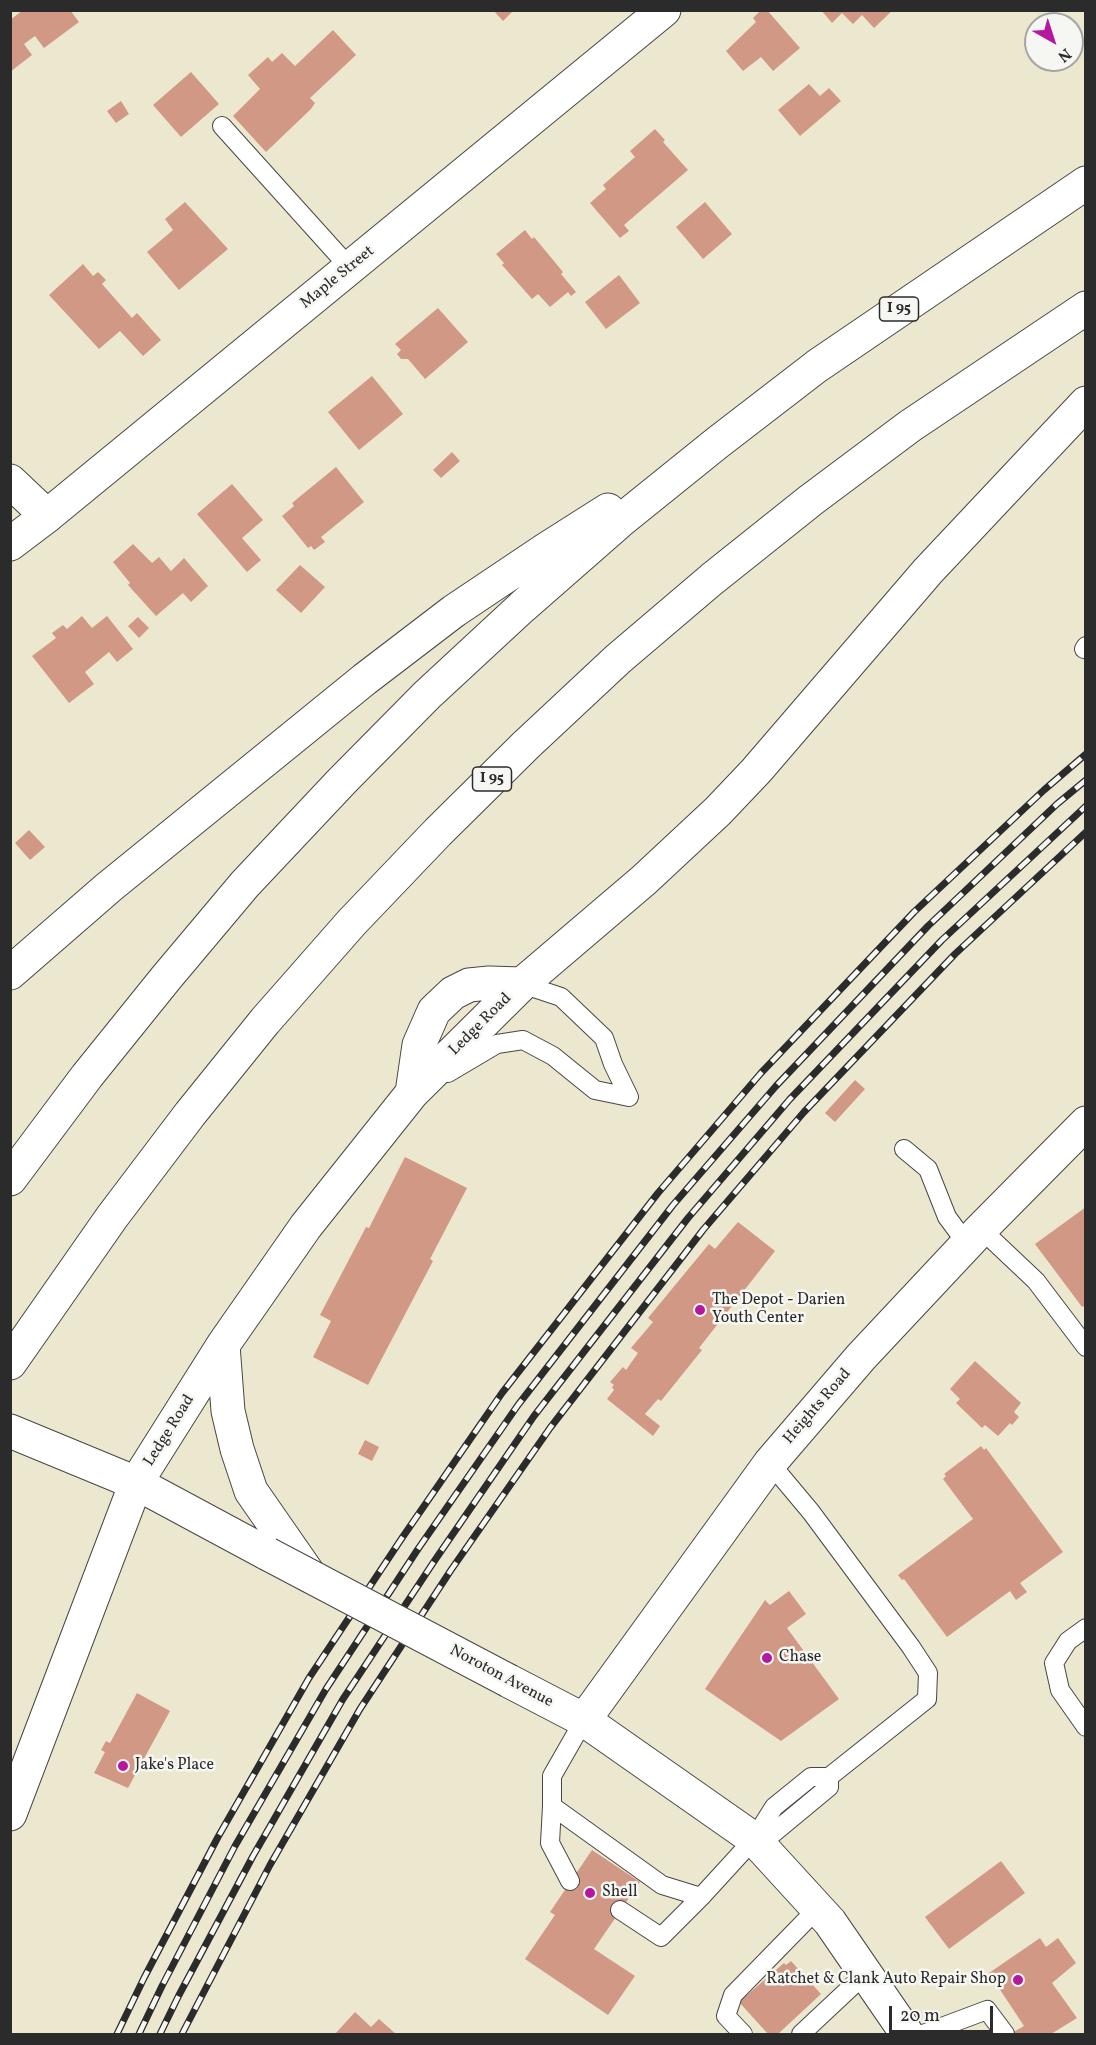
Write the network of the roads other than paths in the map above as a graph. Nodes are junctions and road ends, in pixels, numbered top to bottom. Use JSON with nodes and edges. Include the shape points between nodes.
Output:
{"nodes":[{"id":1,"x":664,"y":10,"type":"edge"},
{"id":2,"x":222,"y":126,"type":"dead end"},
{"id":3,"x":1086,"y":183,"type":"edge"},
{"id":4,"x":350,"y":268,"type":"junction"},
{"id":5,"x":1086,"y":308,"type":"edge"},
{"id":6,"x":1086,"y":403,"type":"edge"},
{"id":7,"x":717,"y":443,"type":"junction"},
{"id":8,"x":10,"y":481,"type":"edge"},
{"id":9,"x":47,"y":516,"type":"junction"},
{"id":10,"x":10,"y":544,"type":"edge"},
{"id":11,"x":10,"y":973,"type":"edge"},
{"id":12,"x":522,"y":984,"type":"junction"},
{"id":13,"x":412,"y":1093,"type":"junction"},
{"id":14,"x":1086,"y":1123,"type":"edge"},
{"id":15,"x":904,"y":1149,"type":"dead end"},
{"id":16,"x":10,"y":1179,"type":"edge"},
{"id":17,"x":974,"y":1236,"type":"junction"},
{"id":18,"x":223,"y":1345,"type":"junction"},
{"id":19,"x":1086,"y":1347,"type":"edge"},
{"id":20,"x":10,"y":1363,"type":"edge"},
{"id":21,"x":10,"y":1431,"type":"edge"},
{"id":22,"x":770,"y":1463,"type":"junction"},
{"id":23,"x":136,"y":1483,"type":"junction"},
{"id":24,"x":310,"y":1576,"type":"junction"},
{"id":25,"x":1086,"y":1628,"type":"edge"},
{"id":26,"x":584,"y":1720,"type":"junction"},
{"id":27,"x":1086,"y":1727,"type":"edge"},
{"id":28,"x":552,"y":1806,"type":"junction"},
{"id":29,"x":10,"y":1814,"type":"edge"},
{"id":30,"x":756,"y":1842,"type":"junction"},
{"id":31,"x":570,"y":1881,"type":"dead end"},
{"id":32,"x":701,"y":1897,"type":"junction"},
{"id":33,"x":818,"y":1909,"type":"junction"},
{"id":34,"x":620,"y":1910,"type":"dead end"},
{"id":35,"x":865,"y":1974,"type":"junction"},
{"id":36,"x":742,"y":2034,"type":"edge"},
{"id":37,"x":801,"y":2034,"type":"edge"},
{"id":38,"x":909,"y":2034,"type":"edge"},
{"id":39,"x":1005,"y":2034,"type":"edge"}],
"edges":[{"from":1,"to":4,"type":"main road","name":"Maple Street"},
{"from":2,"to":4,"type":"lane"},
{"from":3,"to":7,"type":"main road","number":"I 95","via":[[827,359]]},
{"from":4,"to":9,"type":"main road","name":"Maple Street"},
{"from":5,"to":20,"type":"main road","number":"I 95","via":[[910,426],[811,500],[618,659],[526,745],[360,914],[265,1021],[112,1217]]},
{"from":6,"to":12,"type":"main road","via":[[928,571],[718,811]]},
{"from":7,"to":11,"type":"main road","via":[[545,550],[436,625],[193,818]]},
{"from":7,"to":16,"type":"main road","number":"I 95","via":[[522,607],[342,781],[245,884],[166,978]]},
{"from":8,"to":9,"type":"main road"},
{"from":9,"to":10,"type":"main road","name":"Maple Street"},
{"from":12,"to":13,"type":"main road","name":"Ledge Road","via":[[469,985],[453,993],[434,1011],[418,1045]]},
{"from":12,"to":13,"type":"lane","via":[[561,997],[604,1038],[629,1097],[595,1090],[553,1056],[523,1040],[497,1044]]},
{"from":13,"to":18,"type":"main road","name":"Ledge Road","via":[[306,1226]]},
{"from":14,"to":17,"type":"main road","name":"Heights Road"},
{"from":15,"to":17,"type":"lane","via":[[928,1169],[947,1217]]},
{"from":17,"to":19,"type":"lane","via":[[1036,1281]]},
{"from":17,"to":22,"type":"main road","name":"Heights Road"},
{"from":18,"to":23,"type":"main road","name":"Ledge Road"},
{"from":18,"to":24,"type":"main road","via":[[228,1411],[251,1491]]},
{"from":21,"to":23,"type":"main road","name":"Noroton Avenue"},
{"from":22,"to":26,"type":"main road","name":"Heights Road"},
{"from":22,"to":30,"type":"lane","via":[[811,1512],[928,1673],[927,1699],[829,1777],[811,1778],[774,1807]]},
{"from":23,"to":24,"type":"main road","name":"Noroton Avenue","bridge":true},
{"from":23,"to":29,"type":"main road","name":"Ledge Road"},
{"from":24,"to":26,"type":"main road","name":"Noroton Avenue","bridge":true},
{"from":25,"to":27,"type":"lane","via":[[1068,1641],[1054,1664],[1060,1690]]},
{"from":26,"to":28,"type":"lane","via":[[552,1776]]},
{"from":26,"to":30,"type":"main road","name":"Noroton Avenue"},
{"from":28,"to":31,"type":"lane","via":[[550,1843]]},
{"from":28,"to":32,"type":"lane","via":[[662,1885]]},
{"from":30,"to":32,"type":"lane"},
{"from":30,"to":33,"type":"main road","name":"Noroton Avenue"},
{"from":32,"to":34,"type":"lane","via":[[661,1937]]},
{"from":33,"to":35,"type":"main road","name":"Noroton Avenue"},
{"from":33,"to":36,"type":"lane","via":[[733,1995],[726,2016]]},
{"from":35,"to":37,"type":"lane"},
{"from":35,"to":38,"type":"main road","name":"Noroton Avenue"},
{"from":38,"to":39,"type":"lane","via":[[987,2010]]}]}
